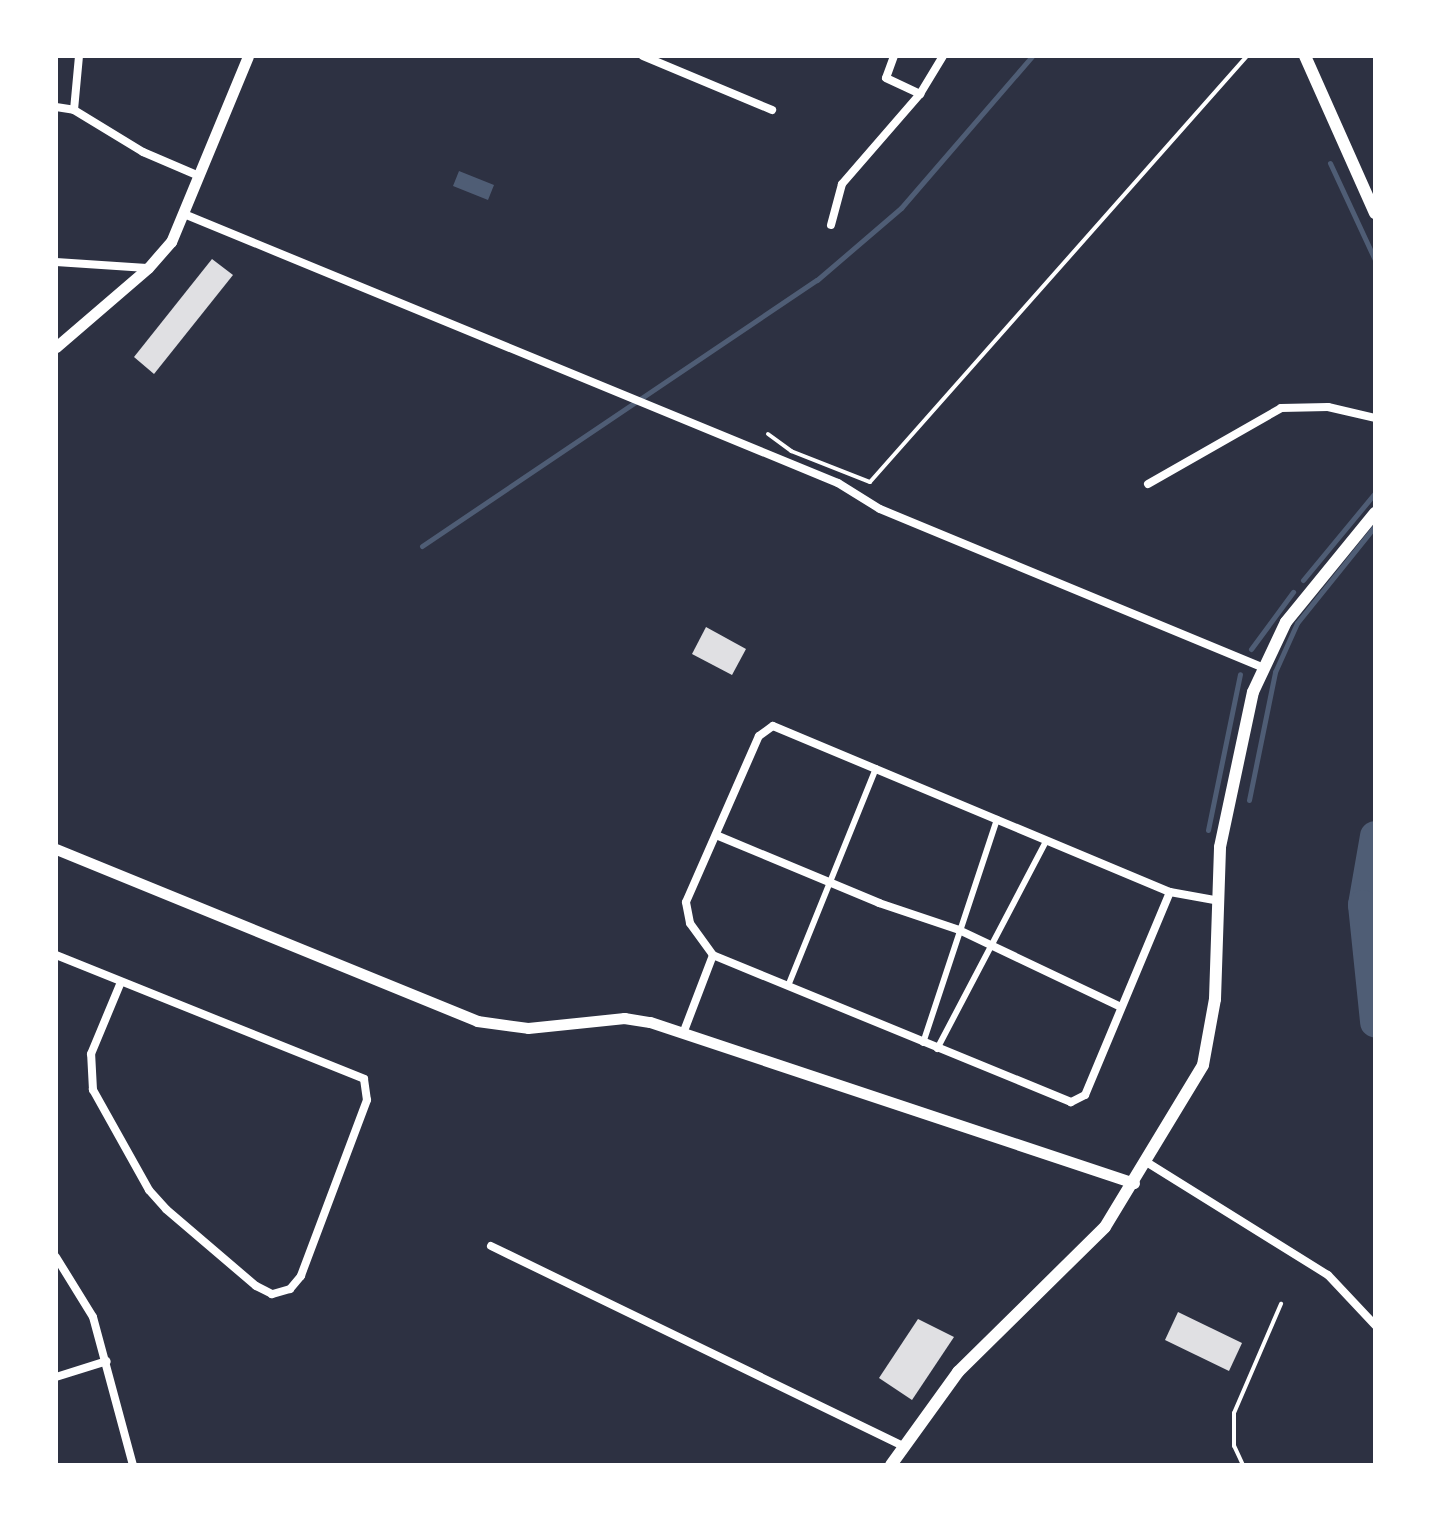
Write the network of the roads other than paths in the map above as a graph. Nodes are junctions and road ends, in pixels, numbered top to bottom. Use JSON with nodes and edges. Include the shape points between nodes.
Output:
{"nodes":[{"id":1,"x":79,"y":56,"type":"edge"},
{"id":2,"x":248,"y":56,"type":"edge"},
{"id":3,"x":643,"y":56,"type":"edge"},
{"id":4,"x":894,"y":56,"type":"edge"},
{"id":5,"x":943,"y":56,"type":"edge"},
{"id":6,"x":1247,"y":56,"type":"edge"},
{"id":7,"x":1305,"y":56,"type":"edge"},
{"id":8,"x":920,"y":94,"type":"junction"},
{"id":9,"x":56,"y":107,"type":"edge"},
{"id":10,"x":74,"y":110,"type":"junction"},
{"id":11,"x":772,"y":110,"type":"dead end"},
{"id":12,"x":199,"y":176,"type":"junction"},
{"id":13,"x":1375,"y":213,"type":"edge"},
{"id":14,"x":184,"y":214,"type":"junction"},
{"id":15,"x":831,"y":225,"type":"dead end"},
{"id":16,"x":56,"y":262,"type":"edge"},
{"id":17,"x":148,"y":268,"type":"junction"},
{"id":18,"x":56,"y":347,"type":"edge"},
{"id":19,"x":1375,"y":418,"type":"edge"},
{"id":20,"x":768,"y":434,"type":"dead end"},
{"id":21,"x":1148,"y":484,"type":"dead end"},
{"id":22,"x":1375,"y":513,"type":"edge"},
{"id":23,"x":1263,"y":668,"type":"junction"},
{"id":24,"x":876,"y":768,"type":"junction"},
{"id":25,"x":997,"y":819,"type":"junction"},
{"id":26,"x":716,"y":835,"type":"junction"},
{"id":27,"x":1046,"y":841,"type":"junction"},
{"id":28,"x":56,"y":849,"type":"edge"},
{"id":29,"x":830,"y":882,"type":"junction"},
{"id":30,"x":1170,"y":892,"type":"junction"},
{"id":31,"x":1214,"y":900,"type":"junction"},
{"id":32,"x":959,"y":930,"type":"junction"},
{"id":33,"x":995,"y":946,"type":"junction"},
{"id":34,"x":56,"y":955,"type":"edge"},
{"id":35,"x":713,"y":955,"type":"junction"},
{"id":36,"x":121,"y":982,"type":"junction"},
{"id":37,"x":788,"y":986,"type":"junction"},
{"id":38,"x":1121,"y":1007,"type":"junction"},
{"id":39,"x":684,"y":1031,"type":"junction"},
{"id":40,"x":923,"y":1043,"type":"junction"},
{"id":41,"x":937,"y":1049,"type":"junction"},
{"id":42,"x":1148,"y":1163,"type":"junction"},
{"id":43,"x":1134,"y":1183,"type":"junction"},
{"id":44,"x":491,"y":1246,"type":"dead end"},
{"id":45,"x":56,"y":1257,"type":"edge"},
{"id":46,"x":1281,"y":1304,"type":"dead end"},
{"id":47,"x":1375,"y":1325,"type":"edge"},
{"id":48,"x":107,"y":1361,"type":"junction"},
{"id":49,"x":56,"y":1377,"type":"edge"},
{"id":50,"x":901,"y":1445,"type":"junction"},
{"id":51,"x":133,"y":1465,"type":"edge"},
{"id":52,"x":891,"y":1465,"type":"edge"},
{"id":53,"x":1243,"y":1465,"type":"edge"}],
"edges":[{"from":1,"to":10,"type":"street"},
{"from":2,"to":12,"type":"street"},
{"from":3,"to":11,"type":"street"},
{"from":4,"to":8,"type":"street","via":[[886,78]]},
{"from":5,"to":8,"type":"street"},
{"from":6,"to":20,"type":"lane","via":[[870,482],[791,451]]},
{"from":7,"to":13,"type":"main road"},
{"from":8,"to":15,"type":"street","via":[[842,184]]},
{"from":9,"to":10,"type":"street"},
{"from":10,"to":12,"type":"street","via":[[143,152]]},
{"from":12,"to":14,"type":"street"},
{"from":14,"to":17,"type":"street","via":[[171,242]]},
{"from":14,"to":23,"type":"street","via":[[838,483],[880,509]]},
{"from":16,"to":17,"type":"street"},
{"from":17,"to":18,"type":"street"},
{"from":19,"to":21,"type":"street","via":[[1318,406],[1281,408]]},
{"from":22,"to":23,"type":"main road","via":[[1286,622]]},
{"from":23,"to":31,"type":"main road","via":[[1220,847]]},
{"from":24,"to":25,"type":"street"},
{"from":24,"to":26,"type":"street","via":[[773,726],[759,736]]},
{"from":24,"to":29,"type":"street"},
{"from":25,"to":27,"type":"street"},
{"from":25,"to":32,"type":"street"},
{"from":26,"to":29,"type":"street"},
{"from":26,"to":35,"type":"street","via":[[686,902],[690,923]]},
{"from":27,"to":30,"type":"street"},
{"from":27,"to":33,"type":"street"},
{"from":28,"to":39,"type":"street","via":[[477,1021],[528,1028],[624,1018]]},
{"from":29,"to":32,"type":"street"},
{"from":29,"to":37,"type":"street"},
{"from":30,"to":31,"type":"street"},
{"from":30,"to":38,"type":"street"},
{"from":31,"to":42,"type":"main road","via":[[1211,1037],[1203,1065]]},
{"from":32,"to":33,"type":"street"},
{"from":32,"to":40,"type":"street"},
{"from":33,"to":38,"type":"street"},
{"from":33,"to":41,"type":"street"},
{"from":34,"to":36,"type":"street"},
{"from":35,"to":37,"type":"street"},
{"from":35,"to":39,"type":"street"},
{"from":36,"to":36,"type":"street","via":[[91,1054],[93,1090],[149,1190],[166,1209],[256,1286],[272,1294],[290,1289],[307,1261],[368,1086],[348,1069]]},
{"from":37,"to":40,"type":"street"},
{"from":38,"to":41,"type":"street","via":[[1085,1095],[1071,1102]]},
{"from":39,"to":43,"type":"street"},
{"from":40,"to":41,"type":"street"},
{"from":42,"to":43,"type":"main road"},
{"from":42,"to":47,"type":"street","via":[[1328,1275]]},
{"from":43,"to":50,"type":"main road","via":[[1105,1227],[975,1353]]},
{"from":44,"to":50,"type":"street"},
{"from":45,"to":48,"type":"street","via":[[93,1317]]},
{"from":46,"to":53,"type":"lane","via":[[1234,1413],[1234,1446]]},
{"from":48,"to":49,"type":"street"},
{"from":48,"to":51,"type":"street"},
{"from":50,"to":52,"type":"main road"}]}
